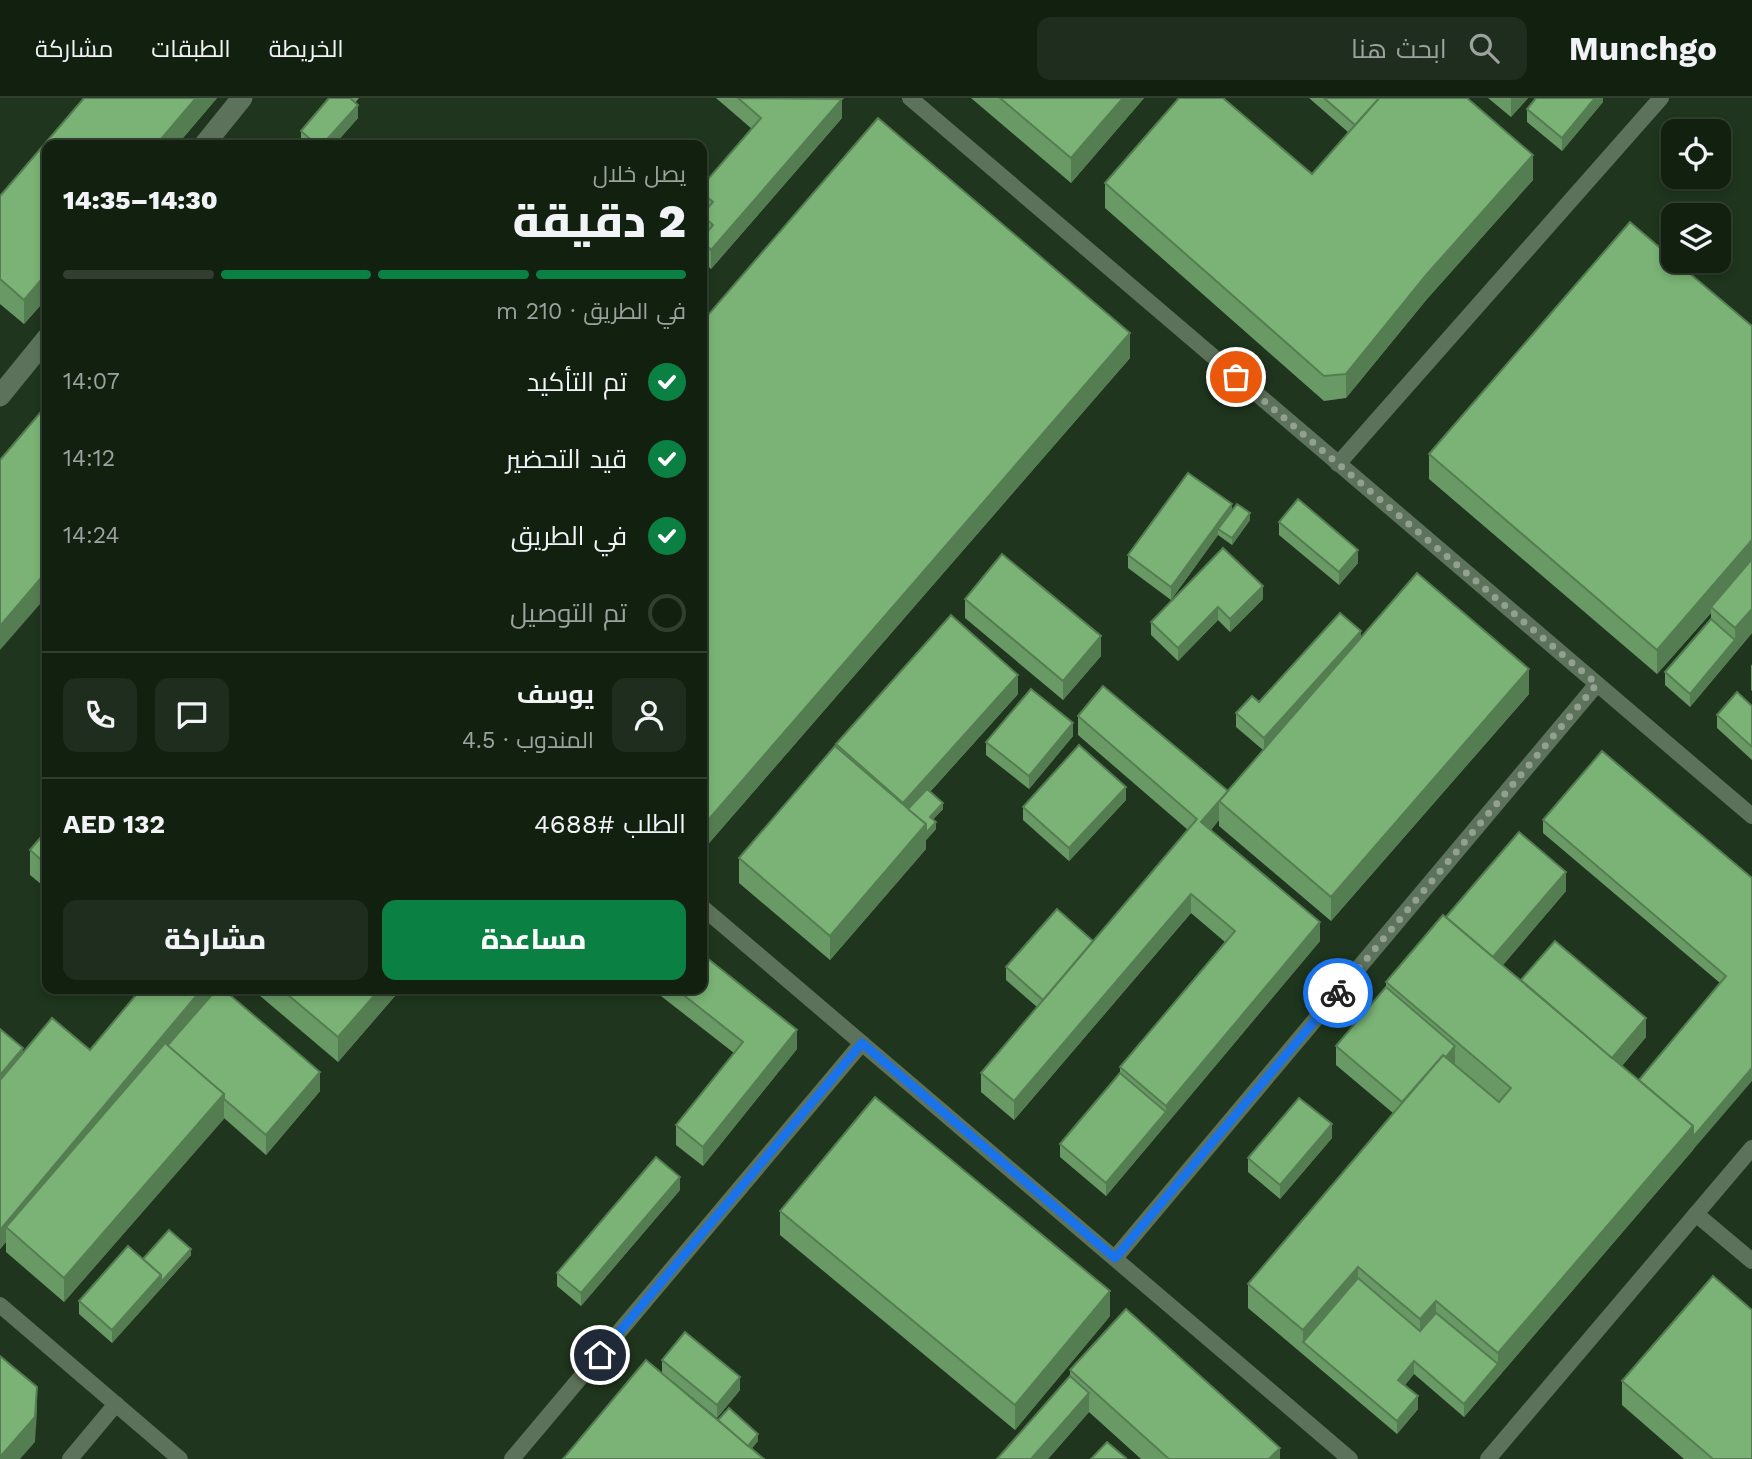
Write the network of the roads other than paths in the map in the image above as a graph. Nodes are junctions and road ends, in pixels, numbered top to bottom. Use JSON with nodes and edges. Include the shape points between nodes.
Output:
{"nodes":[{"id":1,"x":243,"y":98,"type":"edge"},
{"id":2,"x":910,"y":98,"type":"edge"},
{"id":3,"x":1661,"y":98,"type":"edge"},
{"id":4,"x":208,"y":140,"type":"edge"},
{"id":5,"x":42,"y":349,"type":"edge"},
{"id":6,"x":0,"y":396,"type":"edge"},
{"id":7,"x":1338,"y":464,"type":"junction"},
{"id":8,"x":1597,"y":684,"type":"junction"},
{"id":9,"x":1752,"y":816,"type":"edge"},
{"id":10,"x":707,"y":911,"type":"edge"},
{"id":11,"x":862,"y":1043,"type":"junction"},
{"id":12,"x":1752,"y":1148,"type":"edge"},
{"id":13,"x":1696,"y":1214,"type":"junction"},
{"id":14,"x":1115,"y":1258,"type":"junction"},
{"id":15,"x":1752,"y":1261,"type":"edge"},
{"id":16,"x":0,"y":1305,"type":"edge"},
{"id":17,"x":116,"y":1404,"type":"junction"},
{"id":18,"x":70,"y":1459,"type":"edge"},
{"id":19,"x":180,"y":1459,"type":"edge"},
{"id":20,"x":512,"y":1459,"type":"edge"},
{"id":21,"x":1350,"y":1459,"type":"edge"},
{"id":22,"x":1488,"y":1459,"type":"edge"}],
"edges":[{"from":1,"to":4,"type":"street"},
{"from":2,"to":7,"type":"lane"},
{"from":3,"to":7,"type":"lane"},
{"from":5,"to":6,"type":"street"},
{"from":7,"to":8,"type":"lane"},
{"from":8,"to":9,"type":"lane"},
{"from":8,"to":14,"type":"lane"},
{"from":10,"to":11,"type":"lane"},
{"from":11,"to":14,"type":"lane"},
{"from":11,"to":20,"type":"lane"},
{"from":12,"to":13,"type":"lane"},
{"from":13,"to":15,"type":"lane"},
{"from":13,"to":22,"type":"lane"},
{"from":14,"to":21,"type":"lane"},
{"from":16,"to":17,"type":"lane"},
{"from":17,"to":18,"type":"lane"},
{"from":17,"to":19,"type":"lane"}]}
